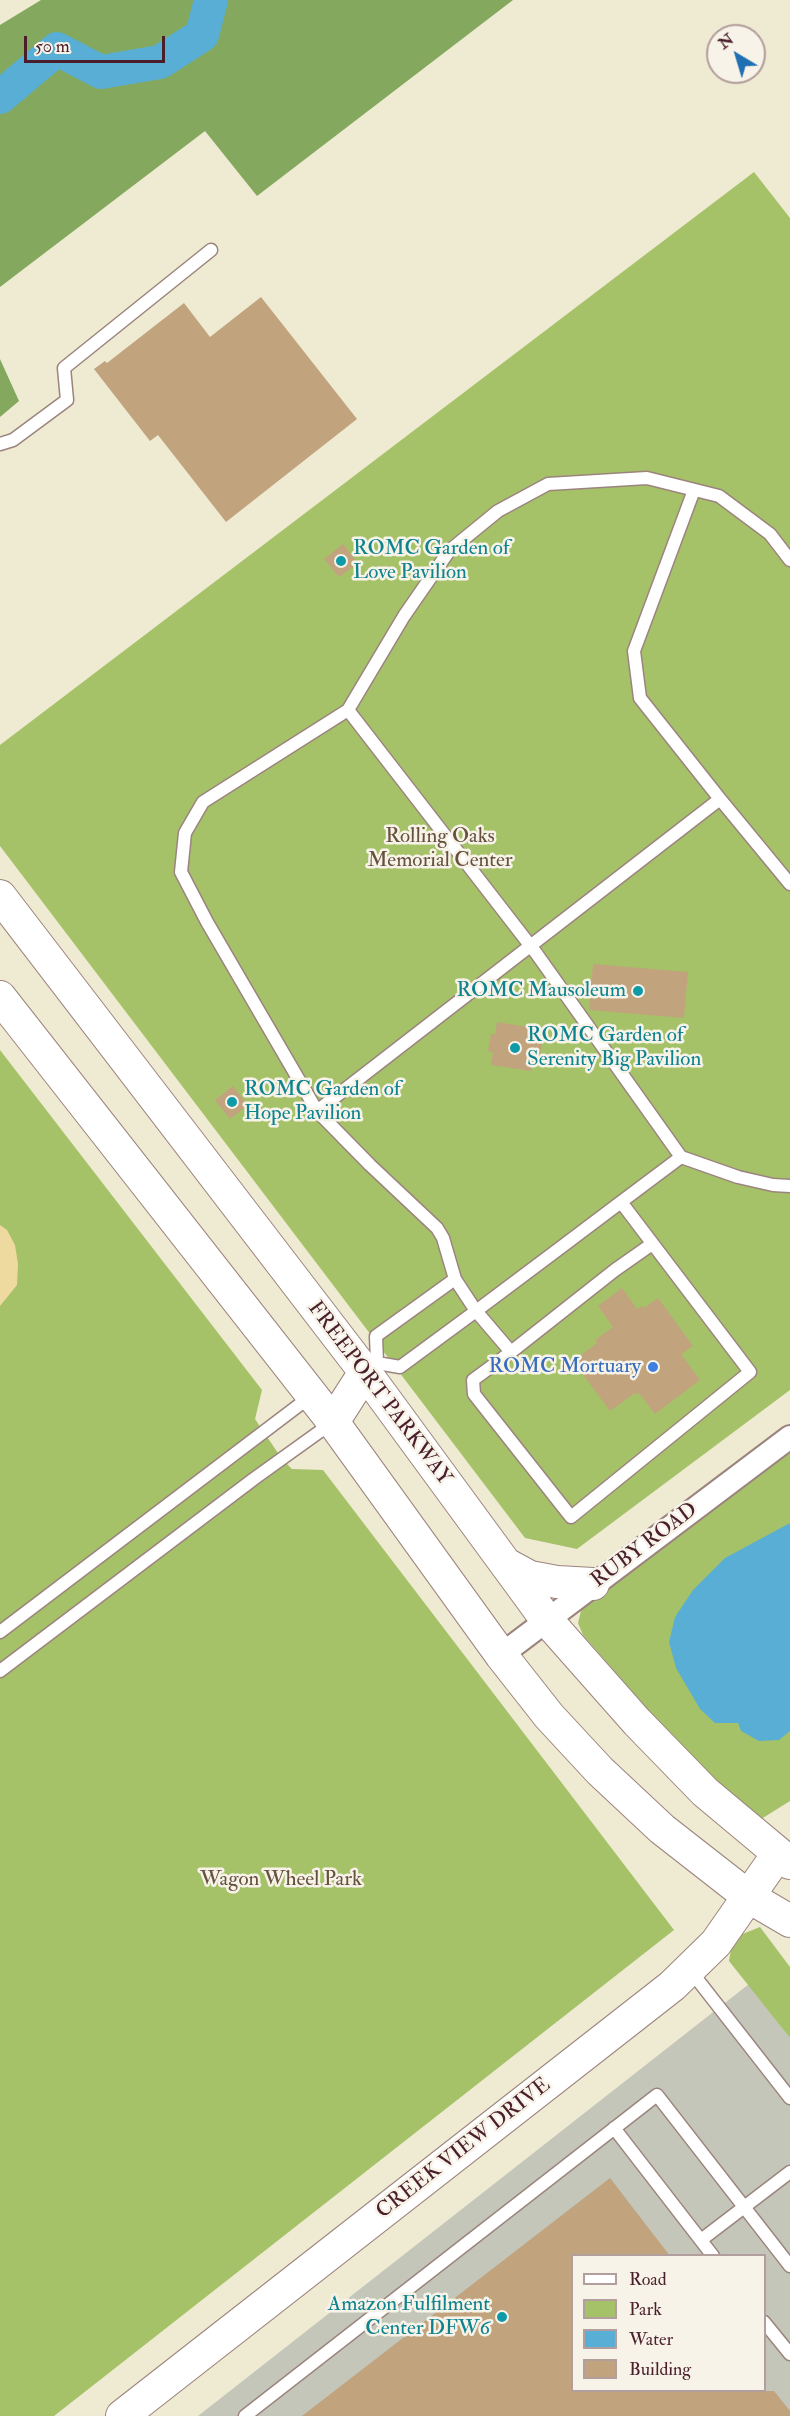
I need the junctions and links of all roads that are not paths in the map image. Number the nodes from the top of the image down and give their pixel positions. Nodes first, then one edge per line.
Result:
1 (211, 250) dead end
2 (0, 444) edge
3 (694, 489) junction
4 (790, 560) edge
5 (348, 710) junction
6 (720, 799) junction
7 (790, 884) edge
8 (0, 896) edge
9 (530, 945) junction
10 (0, 997) edge
11 (318, 1111) junction
12 (681, 1157) junction
13 (790, 1186) edge
14 (621, 1202) junction
15 (652, 1244) junction
16 (455, 1279) junction
17 (476, 1311) junction
18 (512, 1352) junction
19 (371, 1367) junction
20 (312, 1396) junction
21 (333, 1422) junction
22 (790, 1437) edge
23 (506, 1564) junction
24 (594, 1584) junction
25 (546, 1619) junction
26 (0, 1632) edge
27 (501, 1655) junction
28 (0, 1671) edge
29 (784, 1854) edge
30 (749, 1897) junction
31 (790, 1921) edge
32 (690, 1970) junction
33 (790, 2098) edge
34 (614, 2128) junction
35 (790, 2172) edge
36 (744, 2207) junction
37 (701, 2240) junction
38 (712, 2254) edge
39 (790, 2266) edge
40 (766, 2323) edge
41 (790, 2354) edge
42 (122, 2416) edge
43 (245, 2416) edge

1 - 2 lane
3 - 4 lane
3 - 5 lane
3 - 6 lane
5 - 9 lane
5 - 11 lane
6 - 7 lane
6 - 9 lane
8 - 19 main road, FREEPORT PARKWAY
9 - 11 lane
9 - 12 lane
10 - 20 main road
11 - 16 lane
12 - 13 lane
12 - 14 lane
14 - 15 lane
14 - 17 lane
15 - 18 lane
15 - 18 lane
16 - 17 lane
16 - 19 lane
17 - 18 lane
17 - 19 lane
19 - 20 main road
19 - 21 main road
19 - 23 main road, FREEPORT PARKWAY
20 - 21 main road
20 - 26 lane
21 - 27 main road
21 - 28 lane
22 - 24 street, RUBY ROAD
23 - 24 main road
23 - 25 main road, FREEPORT PARKWAY
24 - 25 street, RUBY ROAD
25 - 27 street, RUBY ROAD
25 - 29 main road, FREEPORT PARKWAY
27 - 30 main road
29 - 30 main road, CREEK VIEW DRIVE
30 - 31 main road
30 - 32 main road, CREEK VIEW DRIVE
32 - 33 lane
32 - 42 main road, CREEK VIEW DRIVE
34 - 36 lane
34 - 37 lane
34 - 43 lane
35 - 36 lane
36 - 37 lane
36 - 39 lane
37 - 38 lane
40 - 41 lane

